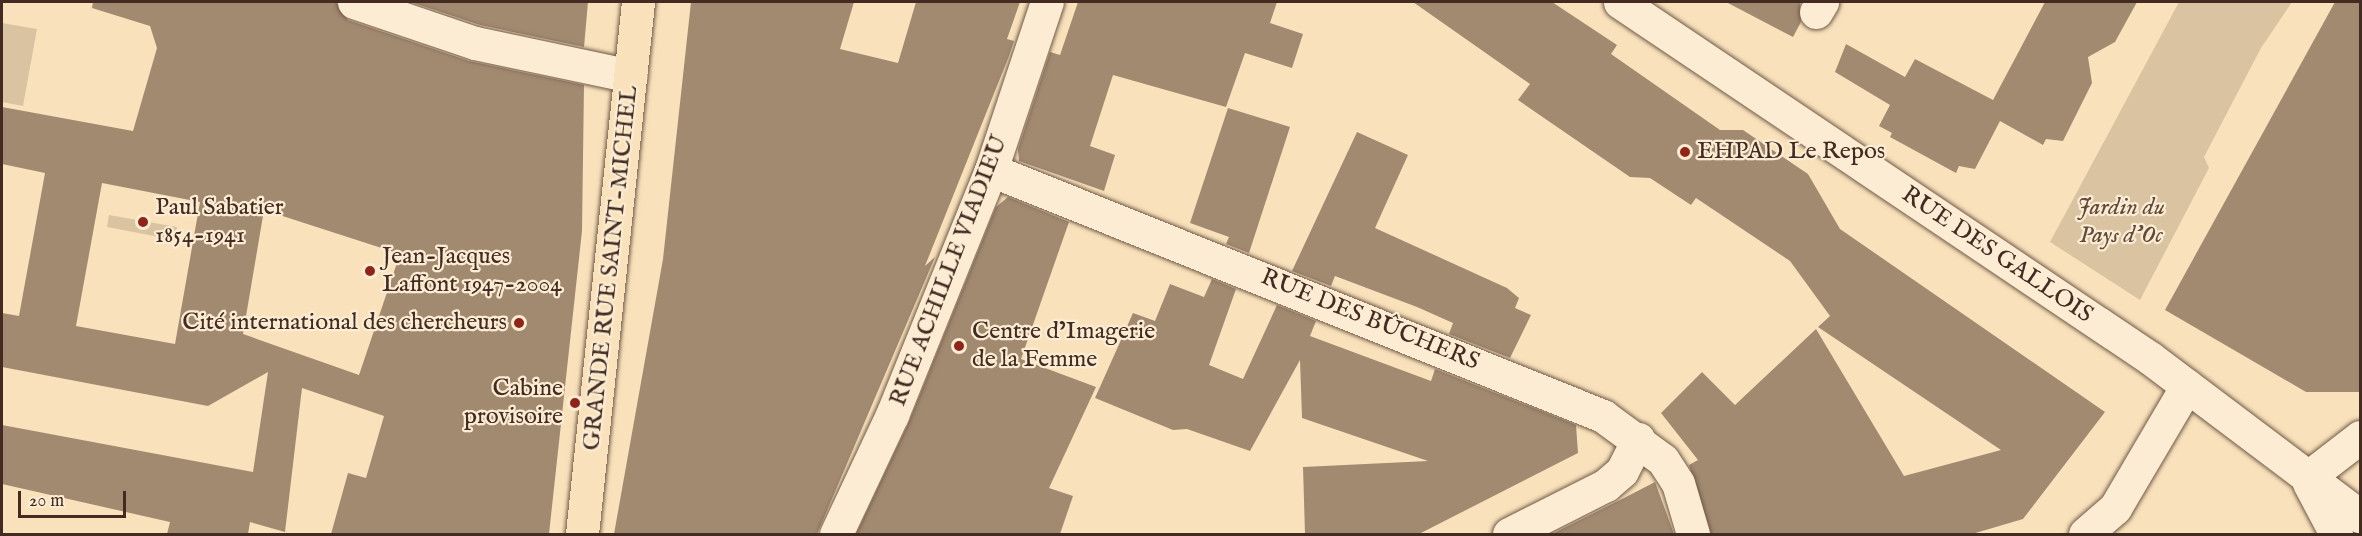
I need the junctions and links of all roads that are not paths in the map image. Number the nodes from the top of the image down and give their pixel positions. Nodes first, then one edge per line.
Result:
1 (354, 2) edge
2 (639, 2) edge
3 (1047, 2) edge
4 (1620, 2) edge
5 (631, 76) junction
6 (991, 170) junction
7 (2187, 386) junction
8 (2361, 437) edge
9 (1638, 439) junction
10 (2307, 478) junction
11 (2361, 516) edge
12 (582, 534) edge
13 (836, 534) edge
14 (1509, 534) edge
15 (1693, 534) edge
16 (2085, 534) edge
17 (2336, 534) edge

1 - 5 street
2 - 5 main road, GRANDE RUE SAINT-MICHEL
3 - 6 street, RUE ACHILLE VIADIEU
4 - 7 street, RUE DES GALLOIS
5 - 12 main road, GRANDE RUE SAINT-MICHEL
6 - 9 street, RUE DES BÛCHERS
6 - 13 street, RUE ACHILLE VIADIEU
7 - 10 street, RUE DES GALLOIS
7 - 16 street
8 - 10 street
9 - 14 street
9 - 15 street, RUE DES BÛCHERS
10 - 11 street, RUE DES GALLOIS
10 - 17 street, RUE DES GALLOIS

